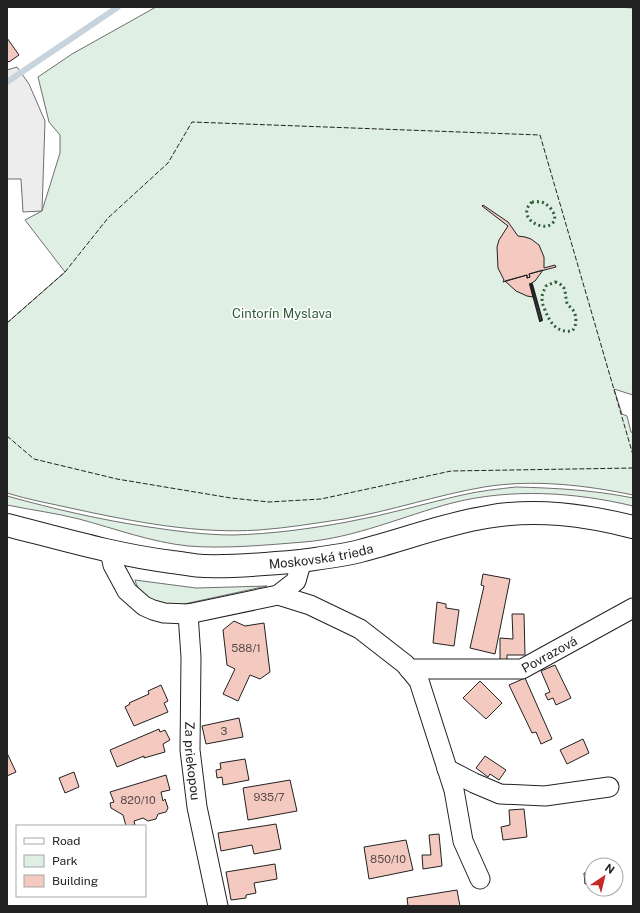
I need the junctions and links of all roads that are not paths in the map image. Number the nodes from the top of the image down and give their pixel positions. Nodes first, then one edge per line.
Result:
1 (7, 525) edge
2 (633, 527) edge
3 (110, 552) junction
4 (302, 560) junction
5 (278, 595) junction
6 (633, 608) edge
7 (188, 614) junction
8 (409, 669) junction
9 (448, 769) junction
10 (609, 787) dead end
11 (480, 879) dead end
12 (218, 906) edge

1 - 3 street, Moskovská trieda
2 - 4 street, Moskovská trieda
3 - 4 street, Moskovská trieda
3 - 7 street
4 - 5 street
5 - 7 street
5 - 8 street
6 - 8 street, Povrazová
7 - 12 street, Za priekopou
8 - 9 street
9 - 10 street
9 - 11 street

